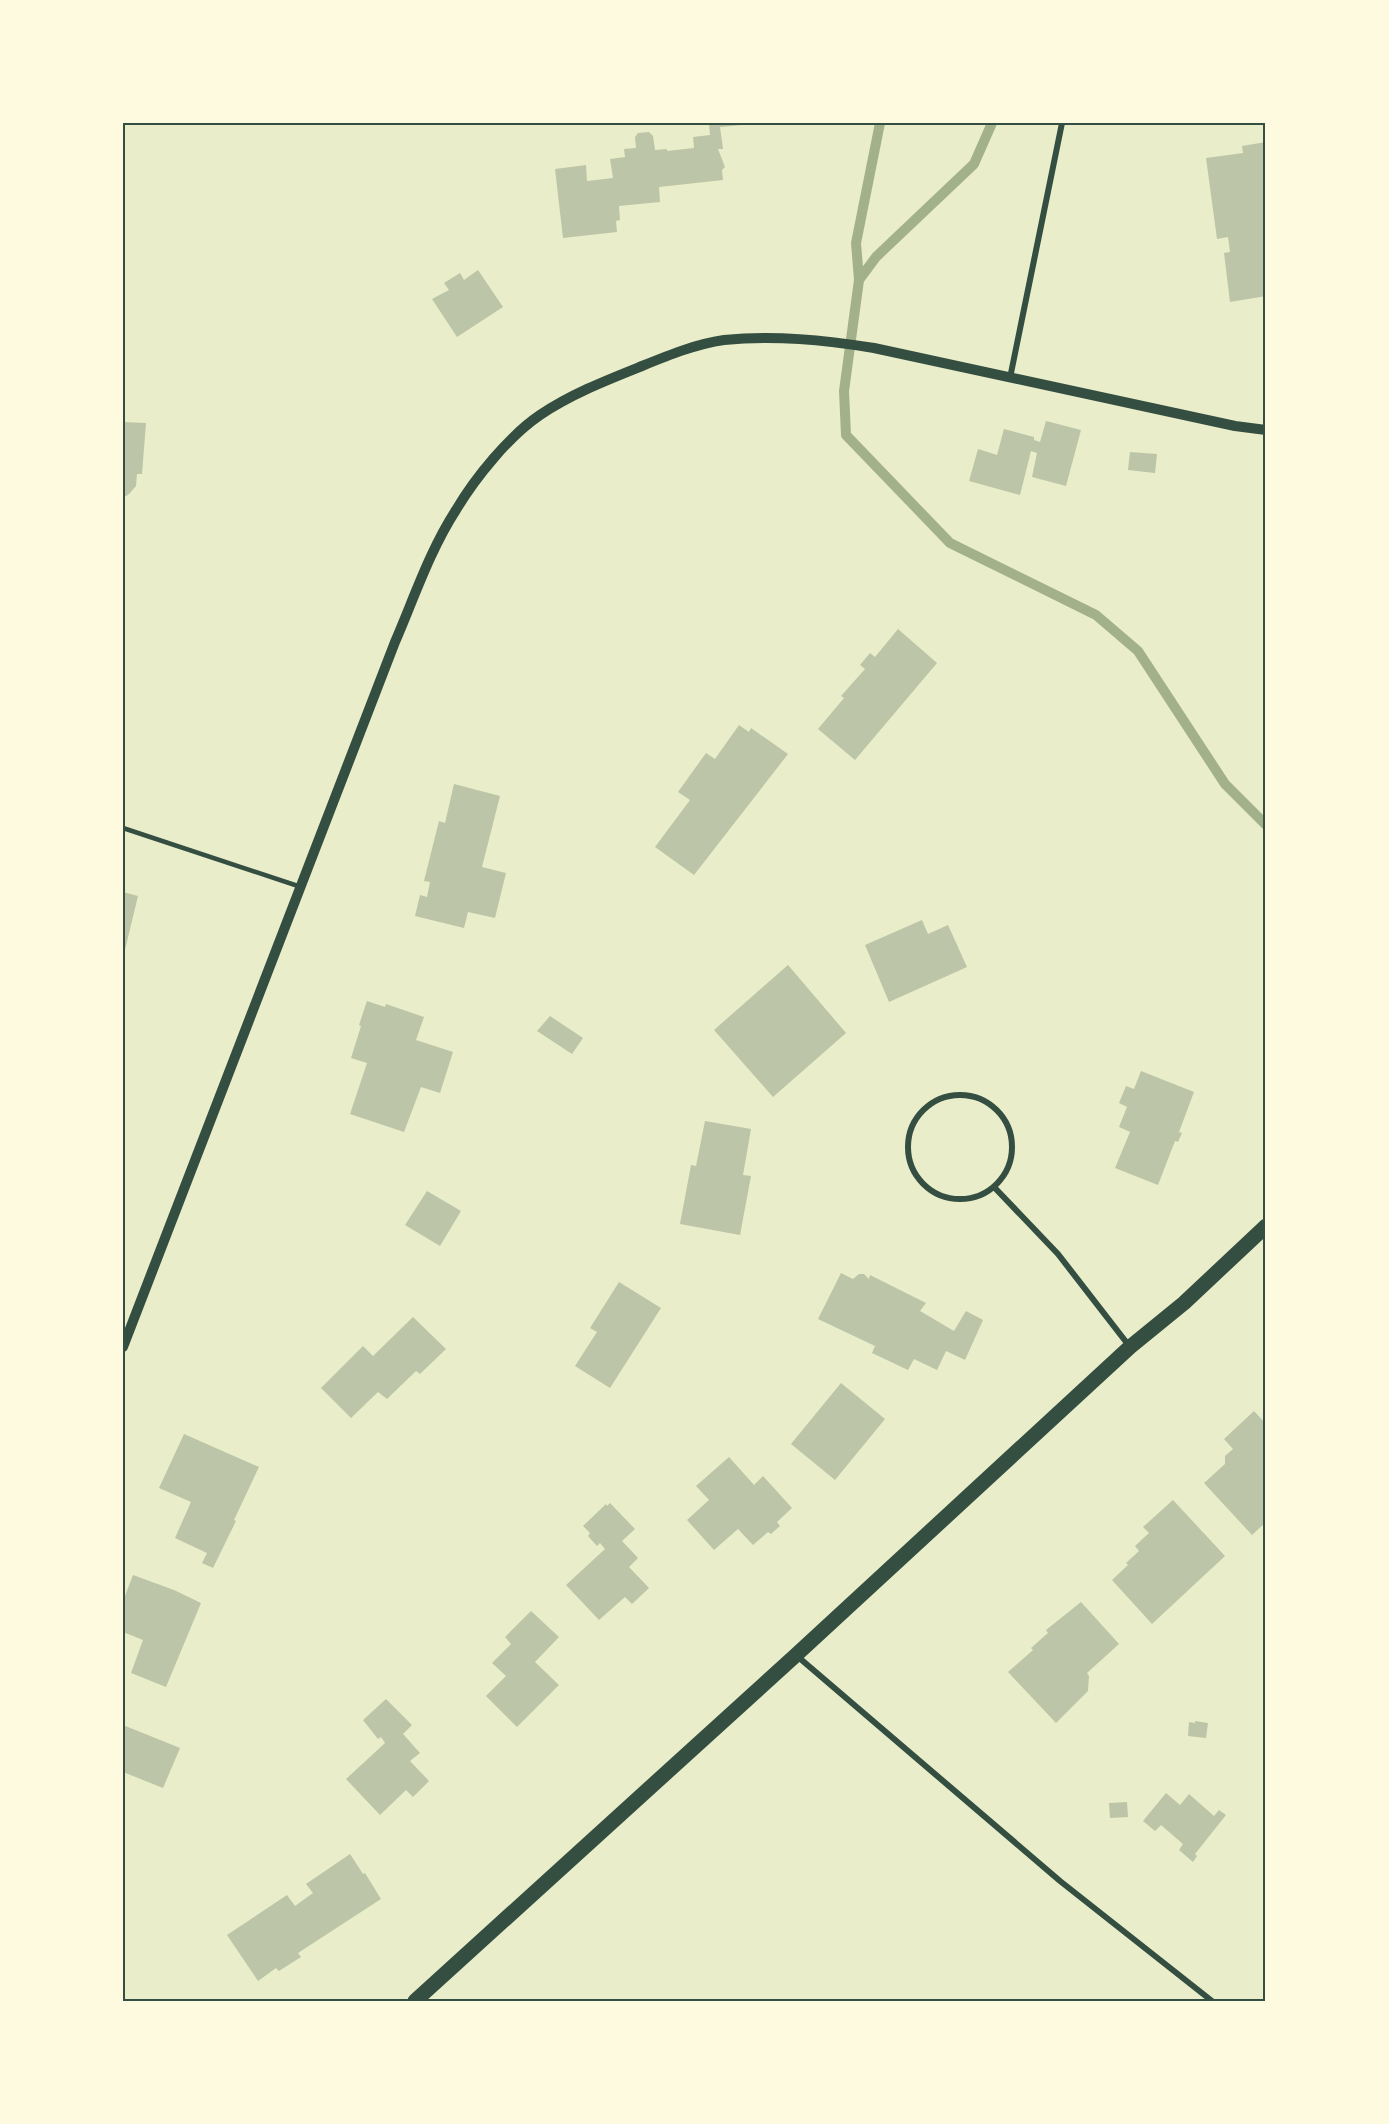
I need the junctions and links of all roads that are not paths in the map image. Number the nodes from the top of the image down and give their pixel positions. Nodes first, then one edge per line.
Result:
1 (1062, 123) edge
2 (1010, 378) junction
3 (1266, 430) edge
4 (123, 828) edge
5 (301, 887) junction
6 (994, 1186) junction
7 (1266, 1226) edge
8 (123, 1347) edge
9 (1130, 1347) junction
10 (796, 1655) junction
11 (415, 2001) edge
12 (1212, 2001) edge

1 - 2 street
2 - 3 street
2 - 5 street
4 - 5 lane
5 - 8 street
6 - 6 street
6 - 9 street
7 - 9 main road
9 - 10 main road
10 - 11 main road
10 - 12 street

